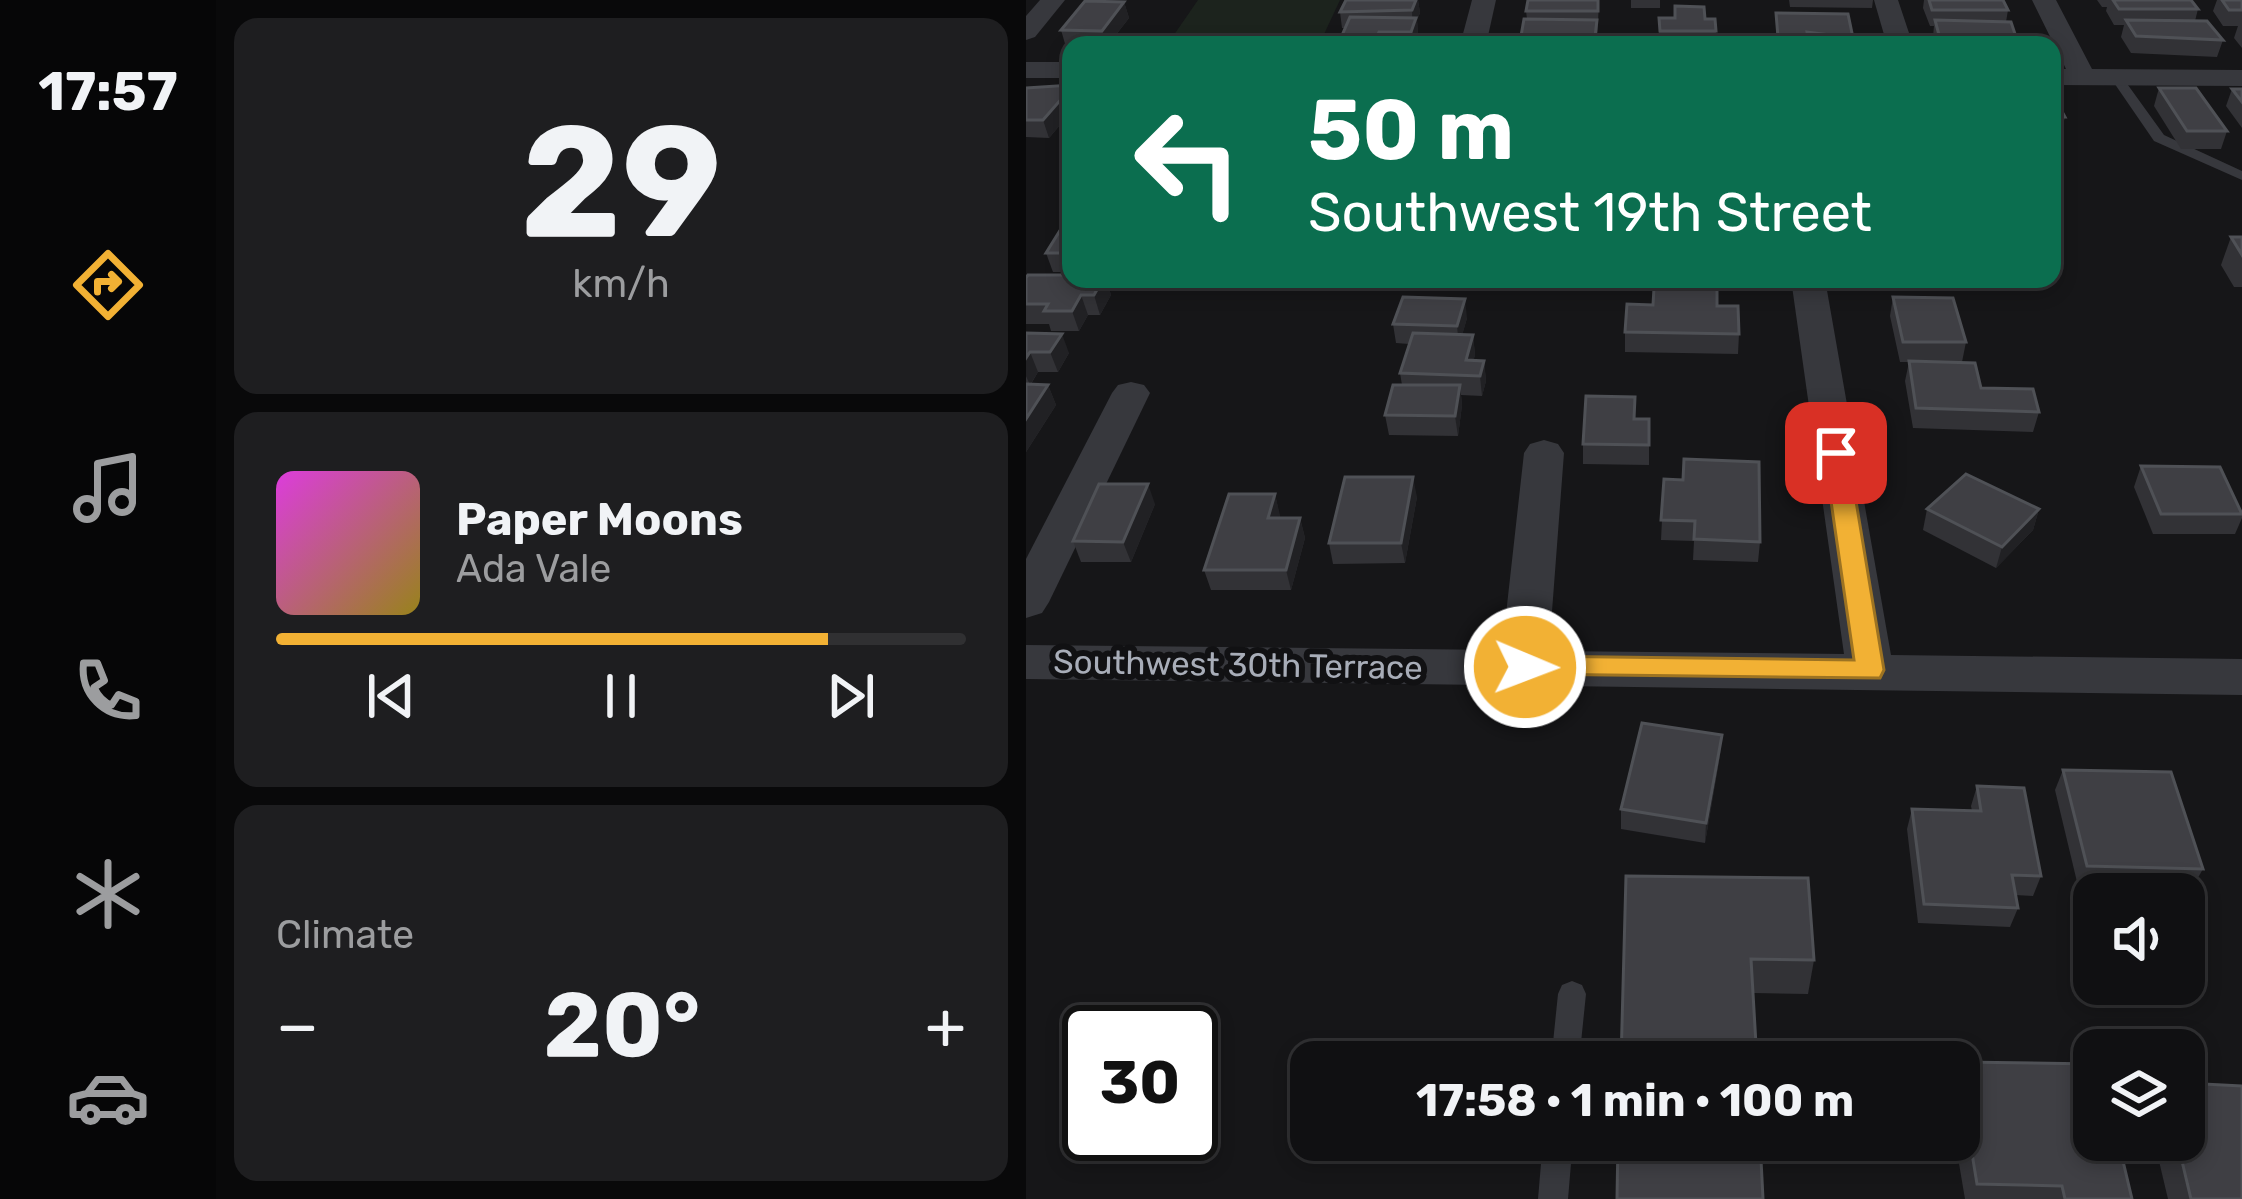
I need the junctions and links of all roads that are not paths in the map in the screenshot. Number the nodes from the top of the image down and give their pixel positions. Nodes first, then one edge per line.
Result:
1 (1053, 0) edge
2 (1484, 0) edge
3 (1886, 0) edge
4 (2044, 0) edge
5 (1026, 32) edge
6 (1475, 36) edge
7 (1897, 36) edge
8 (1026, 70) edge
9 (1062, 70) edge
10 (2061, 76) edge
11 (2084, 76) junction
12 (2116, 77) junction
13 (2242, 78) edge
14 (2242, 176) edge
15 (1809, 288) edge
16 (1131, 393) dead end
17 (1544, 453) dead end
18 (1026, 602) edge
19 (1026, 662) edge
20 (1525, 667) junction
21 (1870, 670) junction
22 (2242, 677) edge
23 (1572, 994) dead end
24 (1567, 1041) edge
25 (1556, 1161) edge
26 (1553, 1199) edge

1 - 5 street
2 - 6 street
3 - 7 street
4 - 11 street
8 - 9 street
10 - 11 street
11 - 12 street
12 - 13 street
12 - 14 lane
15 - 21 street
16 - 18 street
17 - 20 street
19 - 20 street, Southwest 30th Terrace
20 - 21 street, Southwest 30th Terrace
21 - 22 street, Southwest 30th Terrace
23 - 24 lane
25 - 26 lane

